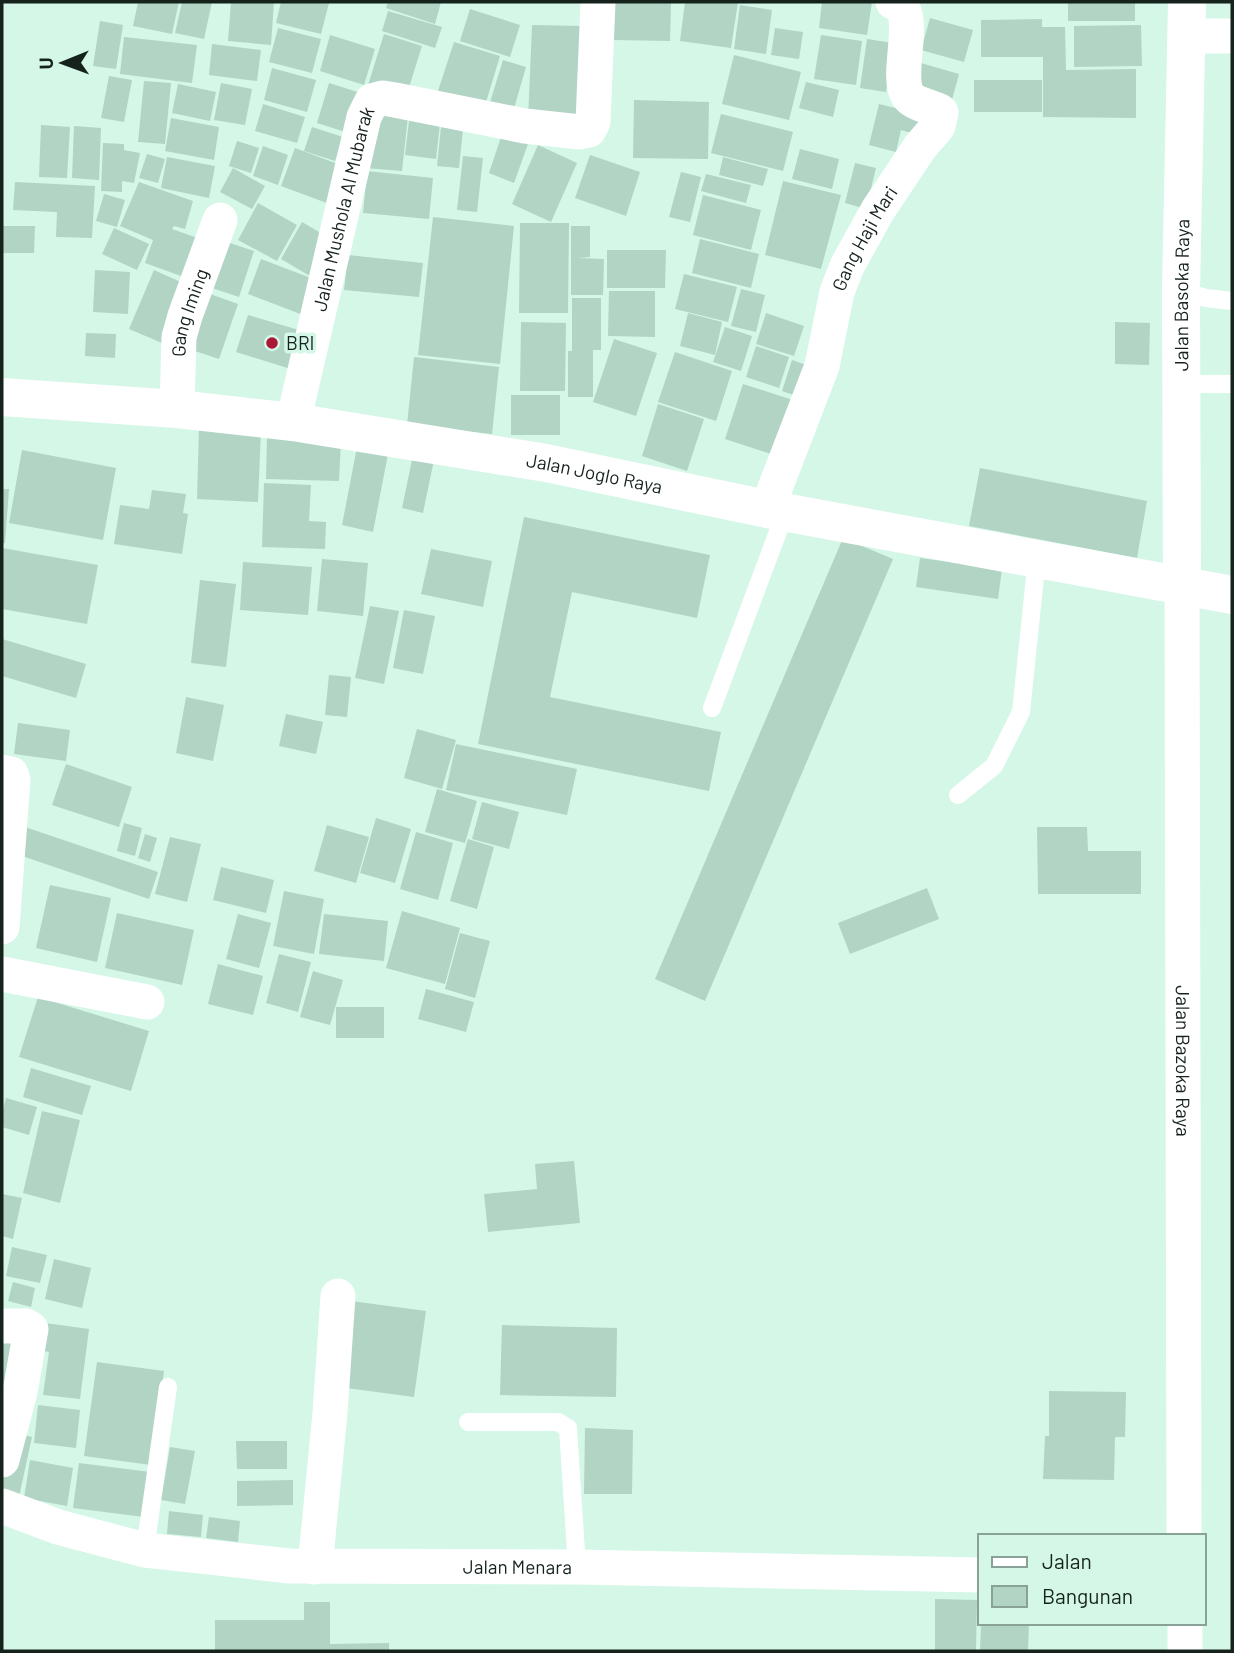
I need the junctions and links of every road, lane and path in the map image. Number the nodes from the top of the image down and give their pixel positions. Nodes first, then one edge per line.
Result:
1 (598, 2) edge
2 (893, 2) edge
3 (1187, 19) edge
4 (1232, 36) edge
5 (220, 220) dead end
6 (1181, 291) junction
7 (1232, 300) edge
8 (1182, 384) junction
9 (1232, 384) edge
10 (2, 397) edge
11 (177, 409) junction
12 (293, 422) junction
13 (776, 511) junction
14 (1037, 558) junction
15 (1204, 591) edge
16 (712, 708) dead end
17 (2, 772) edge
18 (958, 795) dead end
19 (2, 926) edge
20 (2, 974) edge
21 (146, 1002) dead end
22 (338, 1296) dead end
23 (2, 1326) edge
24 (168, 1387) dead end
25 (468, 1422) dead end
26 (2, 1460) edge
27 (2, 1506) edge
28 (1184, 1534) edge
29 (145, 1550) junction
30 (315, 1567) junction
31 (577, 1567) junction
32 (978, 1575) edge
33 (1185, 1625) edge
34 (1185, 1651) edge

1 - 12 street, Jalan Mushola Al Mubarak
2 - 13 street, Gang Haji Mari
3 - 4 street
3 - 6 main road, Jalan Basoka Raya
5 - 11 street, Gang Iming
6 - 7 lane
6 - 8 main road, Jalan Basoka Raya
8 - 9 lane
8 - 15 main road, Jalan Basoka Raya
10 - 11 main road, Jalan Joglo Raya
11 - 12 main road, Jalan Joglo Raya
12 - 13 main road, Jalan Joglo Raya
13 - 14 main road, Jalan Joglo Raya
13 - 16 lane
14 - 15 main road, Jalan Joglo Raya
14 - 18 lane
15 - 28 street, Jalan Bazoka Raya
17 - 19 street
20 - 21 street
22 - 30 street
23 - 26 street
24 - 29 lane
25 - 31 lane
27 - 29 street, Jalan Menara
29 - 30 street, Jalan Menara
30 - 31 street, Jalan Menara
31 - 32 street, Jalan Menara
33 - 34 street

